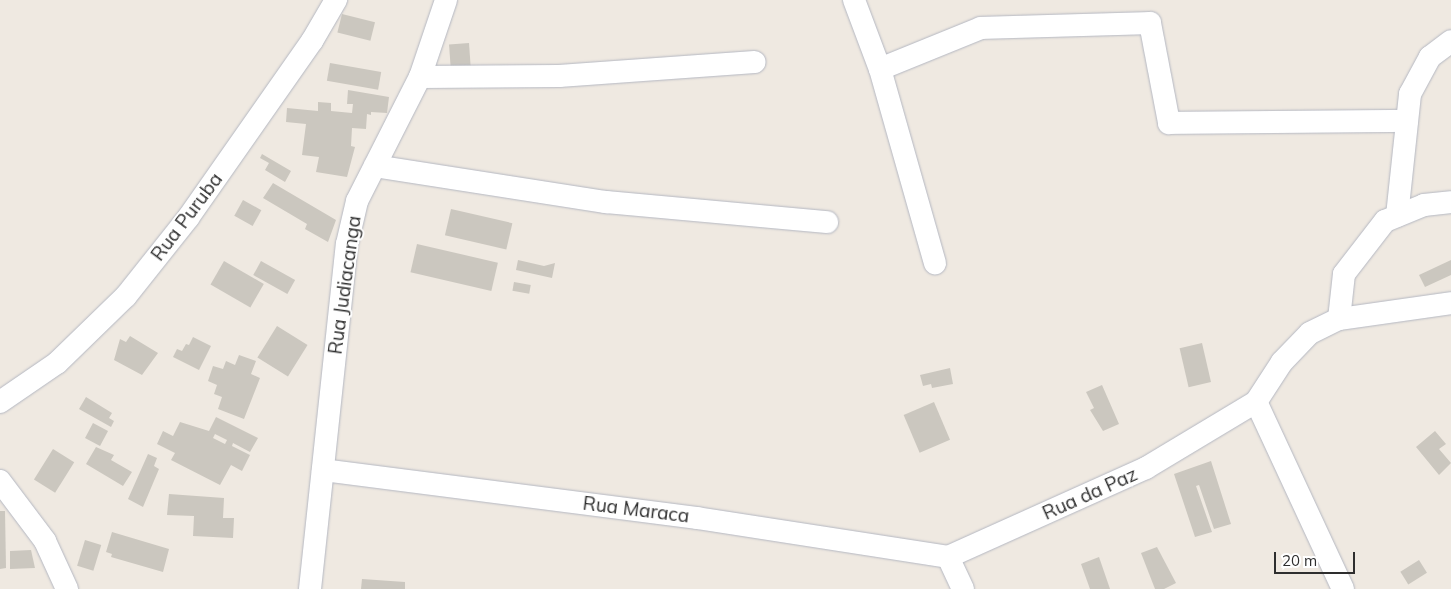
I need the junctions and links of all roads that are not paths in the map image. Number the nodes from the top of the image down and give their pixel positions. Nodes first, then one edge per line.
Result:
1 (336, 0) edge
2 (446, 0) edge
3 (854, 0) edge
4 (1451, 41) edge
5 (754, 62) dead end
6 (880, 69) junction
7 (420, 77) junction
8 (1407, 121) junction
9 (375, 166) junction
10 (1451, 202) edge
11 (1397, 216) junction
12 (827, 222) dead end
13 (935, 263) dead end
14 (1451, 303) edge
15 (1339, 319) junction
16 (0, 402) edge
17 (1256, 402) junction
18 (323, 470) junction
19 (0, 481) edge
20 (948, 557) junction
21 (67, 589) edge
22 (310, 589) edge
23 (963, 589) edge
24 (1343, 589) edge

1 - 16 street, Rua Puruba
2 - 7 street, Rua Judiacanga
3 - 6 street
4 - 8 street
5 - 7 street
6 - 8 street
6 - 13 street
7 - 9 street, Rua Judiacanga
8 - 11 street
9 - 12 street
9 - 18 street, Rua Judiacanga
10 - 11 street
11 - 15 street
14 - 15 street
15 - 17 street
17 - 20 street, Rua da Paz
17 - 24 street
18 - 20 street, Rua Maraca
18 - 22 street, Rua Judiacanga
19 - 21 street
20 - 23 street

